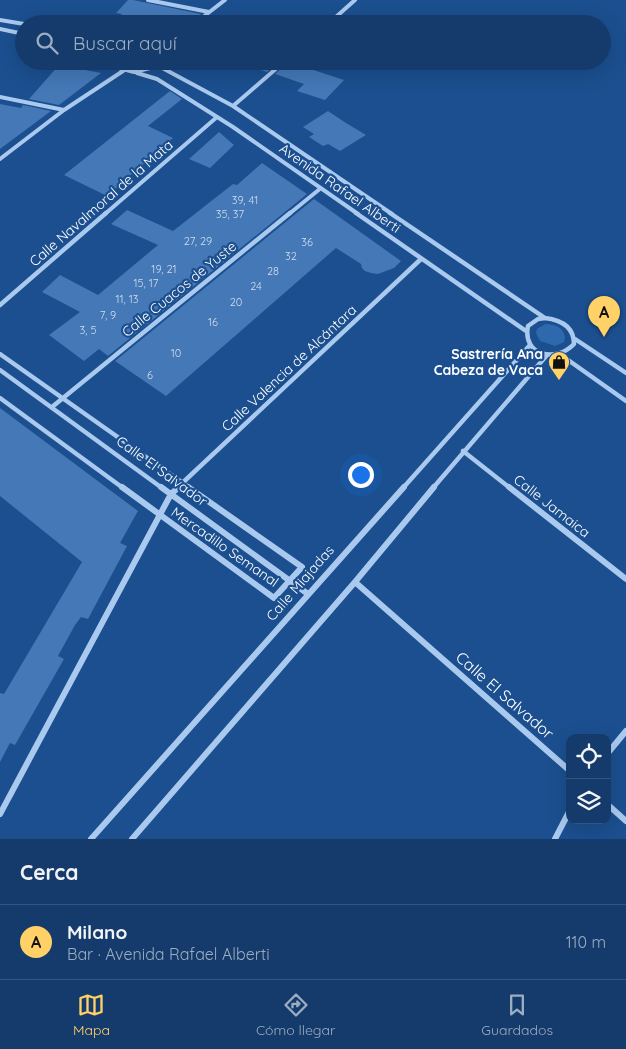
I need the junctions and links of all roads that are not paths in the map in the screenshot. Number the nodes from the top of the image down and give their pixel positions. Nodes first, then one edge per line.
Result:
1 (148, 0) edge
2 (225, 0) edge
3 (355, 0) edge
4 (209, 12) junction
5 (205, 15) edge
6 (338, 15) edge
7 (0, 20) edge
8 (15, 22) edge
9 (0, 30) edge
10 (15, 32) edge
11 (145, 70) edge
12 (168, 70) edge
13 (275, 70) edge
14 (123, 71) joint
15 (137, 73) junction
16 (0, 97) edge
17 (233, 106) junction
18 (64, 110) junction
19 (218, 117) junction
20 (0, 159) edge
21 (321, 188) junction
22 (421, 258) junction
23 (0, 305) edge
24 (545, 318) junction
25 (526, 331) junction
26 (575, 339) junction
27 (530, 345) junction
28 (0, 354) edge
29 (547, 355) junction
30 (561, 355) junction
31 (0, 370) edge
32 (626, 373) edge
33 (0, 398) edge
34 (626, 401) edge
35 (52, 407) junction
36 (463, 451) junction
37 (171, 494) junction
38 (626, 579) edge
39 (355, 582) junction
40 (308, 594) junction
41 (626, 731) edge
42 (611, 749) edge
43 (566, 767) edge
44 (611, 808) edge
45 (0, 814) edge
46 (566, 818) edge
47 (626, 821) edge
48 (90, 839) edge
49 (132, 839) edge
50 (555, 839) edge

1 - 4 street
2 - 4 street
3 - 6 street
4 - 5 street
7 - 8 street
9 - 10 street
11 - 15 street
12 - 17 street, Avenida Rafael Alberti
13 - 17 street
14 - 15 street, Avenida Rafael Alberti
14 - 18 street
15 - 19 street, Avenida Rafael Alberti
16 - 18 street
17 - 24 street, Avenida Rafael Alberti
18 - 20 street
19 - 21 street, Avenida Rafael Alberti
19 - 23 street, Calle Navalmoral de la Mata
21 - 22 street, Avenida Rafael Alberti
21 - 35 street, Calle Cuacos de Yuste
22 - 25 street, Avenida Rafael Alberti
22 - 37 street, Calle Valencia de Alcántara
24 - 25 street
24 - 26 street
25 - 27 street
26 - 30 street
26 - 32 street
27 - 29 street
27 - 40 street, Calle Miajadas
28 - 33 street, Mercadillo Semanal
29 - 30 street
29 - 36 street
30 - 34 street
31 - 35 street, Calle El Salvador
35 - 37 street, Calle El Salvador
36 - 38 street, Calle Jamaica
36 - 39 street
37 - 40 street, Calle El Salvador
37 - 45 street, Calle Valencia de Alcántara
39 - 43 street, Calle El Salvador
39 - 49 street
40 - 48 street, Calle Miajadas
41 - 42 street
44 - 47 street
46 - 50 street

